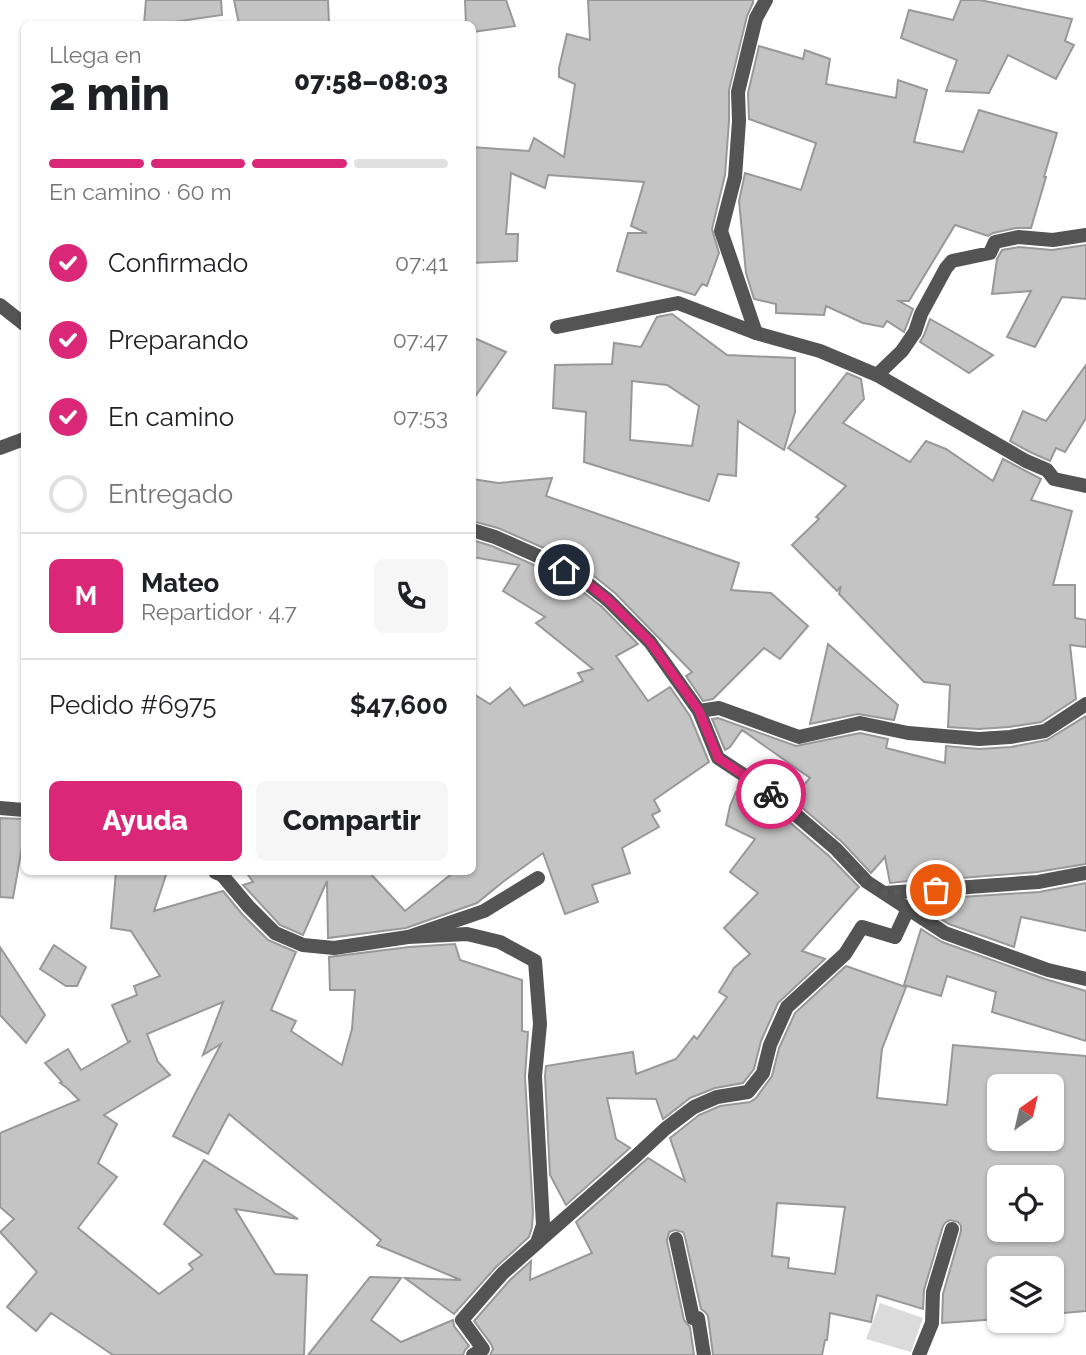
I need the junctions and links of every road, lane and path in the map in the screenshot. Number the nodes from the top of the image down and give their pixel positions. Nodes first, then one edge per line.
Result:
1 (766, 0) edge
2 (1086, 235) edge
3 (0, 305) edge
4 (21, 322) edge
5 (557, 327) dead end
6 (757, 333) junction
7 (877, 375) junction
8 (21, 440) edge
9 (0, 448) edge
10 (1086, 486) edge
11 (476, 531) edge
12 (1086, 705) edge
13 (699, 711) junction
14 (0, 808) edge
15 (21, 810) edge
16 (1086, 873) edge
17 (222, 875) edge
18 (538, 878) dead end
19 (885, 893) junction
20 (908, 909) junction
21 (408, 937) junction
22 (1086, 979) edge
23 (951, 1229) dead end
24 (676, 1239) dead end
25 (537, 1243) junction
26 (473, 1355) edge
27 (704, 1355) edge
28 (919, 1355) edge

1 - 6 street
2 - 7 street
3 - 4 street
5 - 6 street
6 - 7 street
7 - 10 street
8 - 9 street
11 - 13 street
12 - 13 street
13 - 19 street
14 - 15 street
16 - 19 street
17 - 21 street
18 - 21 street
19 - 20 street
20 - 22 street
20 - 25 street
21 - 25 street
23 - 28 street
24 - 27 street
25 - 26 street

